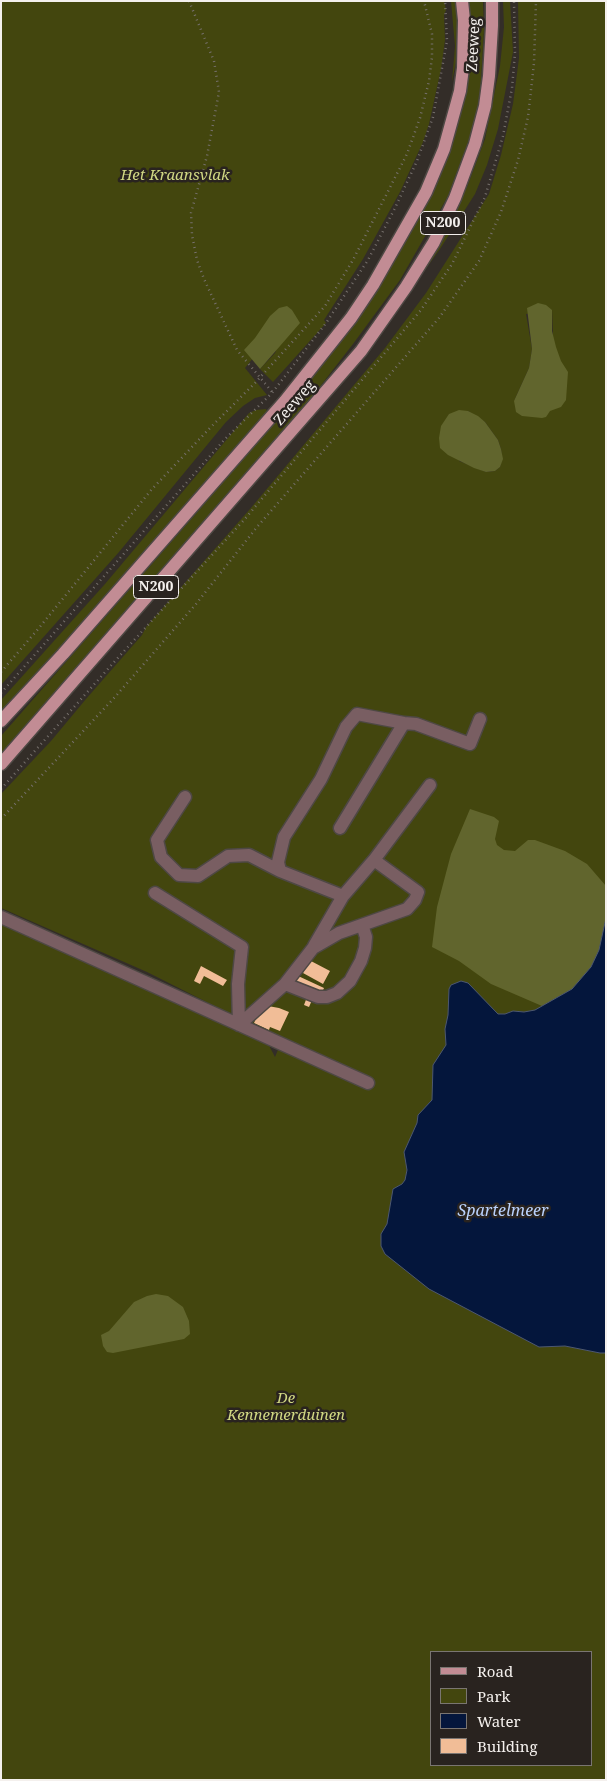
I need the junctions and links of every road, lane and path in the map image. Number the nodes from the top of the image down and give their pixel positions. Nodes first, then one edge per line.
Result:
1 (189, 1) edge
2 (424, 1) edge
3 (445, 1) edge
4 (462, 1) edge
5 (492, 1) edge
6 (536, 1) edge
7 (259, 379) junction
8 (272, 393) junction
9 (285, 401) junction
10 (1, 672) edge
11 (1, 693) edge
12 (480, 719) dead end
13 (1, 721) edge
14 (404, 723) junction
15 (1, 764) edge
16 (430, 785) dead end
17 (185, 798) dead end
18 (1, 819) edge
19 (340, 828) dead end
20 (374, 860) junction
21 (280, 872) junction
22 (155, 893) dead end
23 (343, 896) junction
24 (1, 918) edge
25 (362, 925) junction
26 (313, 948) junction
27 (285, 984) junction
28 (239, 1024) junction
29 (368, 1084) dead end

1 - 7 path
2 - 7 path
3 - 8 path
4 - 9 main road, Zeeweg / N200
5 - 15 main road, Zeeweg / N200
6 - 18 path
7 - 8 path
7 - 10 path
8 - 9 path
8 - 11 path
9 - 13 main road, Zeeweg / N200
12 - 14 lane
14 - 19 lane
14 - 21 lane
16 - 20 lane
17 - 21 lane
20 - 23 lane
20 - 25 lane
21 - 23 lane
22 - 28 lane
23 - 26 lane
24 - 28 lane
25 - 26 lane
25 - 27 lane
26 - 27 lane
27 - 28 lane
28 - 29 lane

